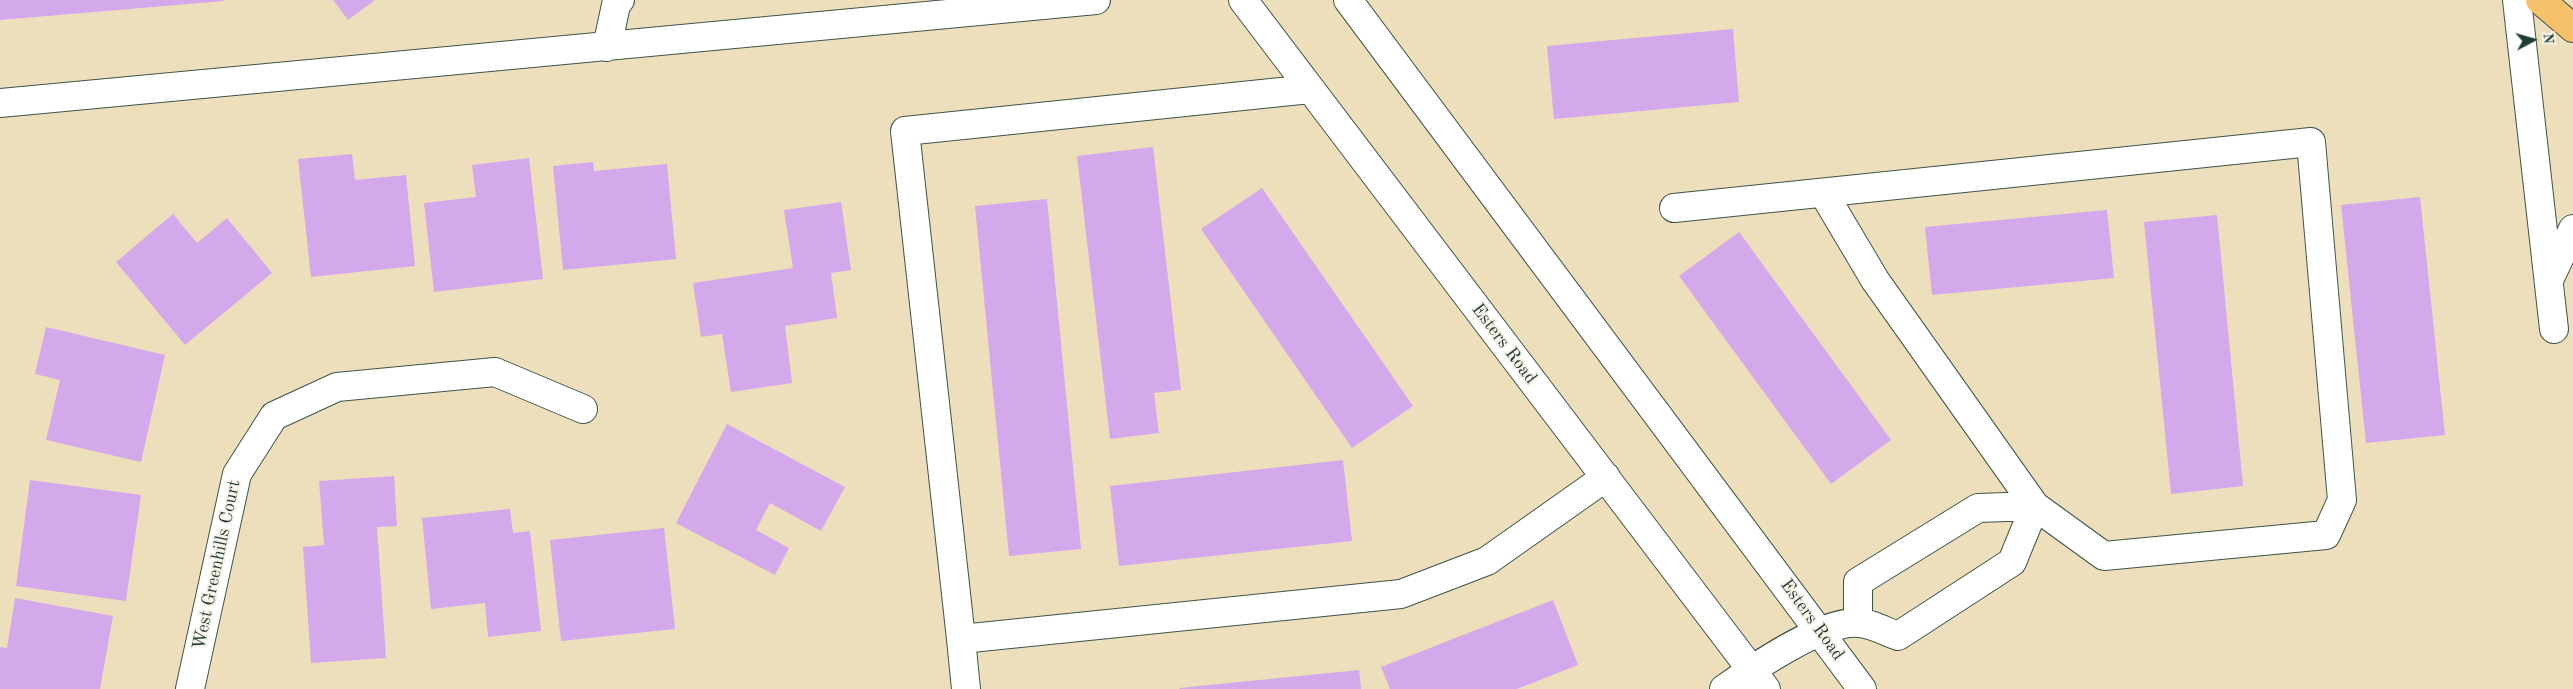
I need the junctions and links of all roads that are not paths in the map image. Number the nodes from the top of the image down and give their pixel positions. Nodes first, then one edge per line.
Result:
1 (1096, 0) edge
2 (1243, 0) edge
3 (1348, 0) edge
4 (2517, 0) edge
5 (2540, 0) edge
6 (615, 2) edge
7 (2573, 28) edge
8 (608, 47) junction
9 (1310, 89) junction
10 (0, 103) edge
11 (1824, 194) junction
12 (1674, 208) dead end
13 (2573, 229) edge
14 (2548, 281) junction
15 (2554, 329) dead end
16 (584, 410) dead end
17 (1606, 478) junction
18 (2035, 506) junction
19 (1858, 623) junction
20 (1821, 631) junction
21 (960, 638) junction
22 (1759, 679) edge
23 (190, 689) edge
24 (966, 689) edge
25 (1724, 689) edge
26 (1862, 689) edge

1 - 8 street
2 - 9 street, Esters Road
3 - 20 street, Esters Road
4 - 14 street
5 - 7 main road
6 - 8 street
8 - 10 street
9 - 17 street, Esters Road
9 - 21 street
11 - 12 street
11 - 18 street
11 - 18 street
13 - 14 street
14 - 15 street
16 - 23 street, West Greenhills Court
17 - 21 street
17 - 22 street, Esters Road
18 - 19 street
18 - 19 street
19 - 20 street
20 - 22 street
20 - 26 street, Esters Road
21 - 24 street
22 - 25 street

